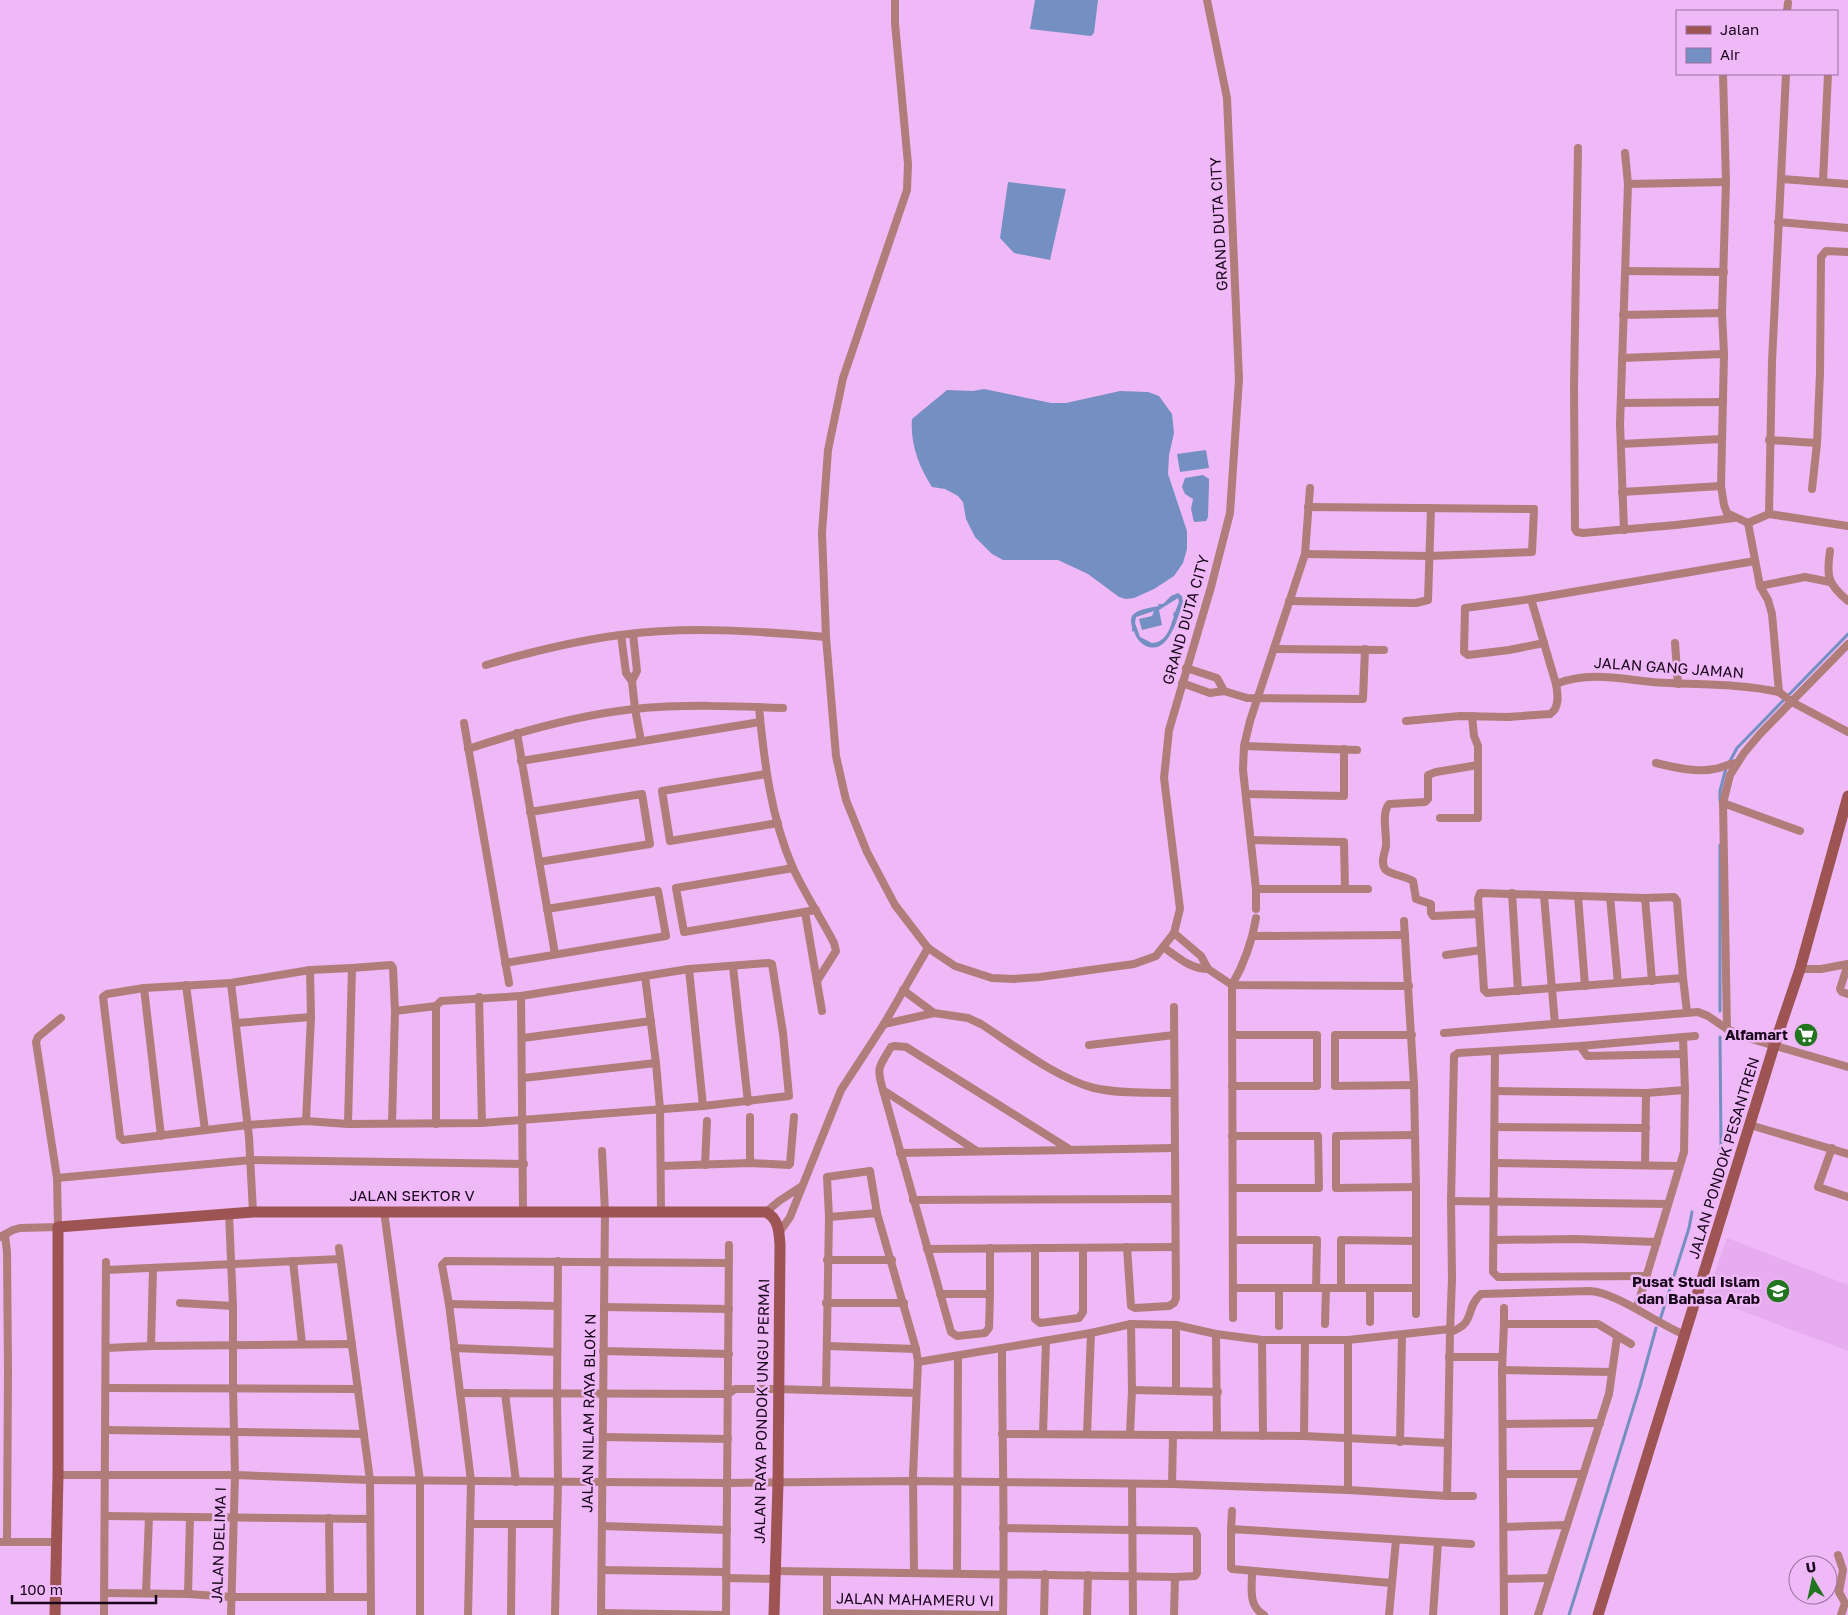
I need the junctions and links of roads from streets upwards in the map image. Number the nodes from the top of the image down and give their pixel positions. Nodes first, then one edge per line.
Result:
1 (895, 0) edge
2 (1207, 0) edge
3 (1724, 75) edge
4 (1786, 75) edge
5 (1828, 75) edge
6 (1578, 148) dead end
7 (1625, 153) dead end
8 (1782, 179) junction
9 (1823, 181) junction
10 (1726, 182) junction
11 (1628, 184) junction
12 (1848, 184) edge
13 (1778, 222) junction
14 (1848, 228) edge
15 (1848, 252) edge
16 (1626, 271) junction
17 (1724, 272) junction
18 (1722, 313) junction
19 (1623, 315) junction
20 (1724, 354) junction
21 (1622, 358) junction
22 (1723, 402) junction
23 (1622, 403) junction
24 (1722, 439) junction
25 (1770, 440) junction
26 (1817, 443) junction
27 (1621, 444) junction
28 (1721, 486) junction
29 (1310, 488) dead end
30 (1812, 489) dead end
31 (1622, 492) junction
32 (1308, 507) junction
33 (1431, 508) junction
34 (1769, 514) junction
35 (1735, 517) junction
36 (1748, 523) junction
37 (1848, 526) edge
38 (1624, 530) junction
39 (1830, 552) dead end
40 (1305, 554) junction
41 (1430, 556) junction
42 (1755, 561) junction
43 (1830, 582) junction
44 (1760, 586) junction
45 (1531, 599) junction
46 (1289, 601) junction
47 (1848, 601) edge
48 (632, 634) junction
49 (621, 635) junction
50 (826, 637) junction
51 (1544, 643) junction
52 (1675, 643) dead end
53 (1848, 644) edge
54 (1274, 649) junction
55 (1365, 649) junction
56 (1384, 650) dead end
57 (486, 665) dead end
58 (1186, 668) junction
59 (632, 681) junction
60 (1182, 683) junction
61 (1556, 684) junction
62 (1678, 684) junction
63 (1224, 691) junction
64 (1786, 697) junction
65 (1257, 698) junction
66 (759, 707) junction
67 (783, 708) dead end
68 (635, 709) junction
69 (1472, 716) junction
70 (1406, 721) dead end
71 (760, 722) junction
72 (464, 723) dead end
73 (1848, 732) edge
74 (517, 733) junction
75 (641, 741) junction
76 (1244, 746) junction
77 (468, 748) junction
78 (1344, 749) junction
79 (1358, 750) dead end
80 (522, 761) junction
81 (1656, 763) dead end
82 (1736, 763) junction
83 (1478, 765) junction
84 (766, 774) junction
85 (1246, 794) junction
86 (1848, 796) edge
87 (1723, 803) junction
88 (1846, 811) edge
89 (530, 812) junction
90 (1440, 818) dead end
91 (778, 823) junction
92 (1800, 831) dead end
93 (1251, 840) junction
94 (539, 862) junction
95 (793, 868) junction
96 (1256, 889) junction
97 (1345, 889) junction
98 (1368, 889) dead end
99 (1512, 893) junction
100 (1544, 896) junction
101 (1578, 896) junction
102 (1610, 897) junction
103 (1645, 898) junction
104 (1256, 909) dead end
105 (547, 910) junction
106 (816, 910) junction
107 (806, 912) junction
108 (1479, 914) junction
109 (1256, 918) dead end
110 (1404, 921) dead end
111 (1174, 933) junction
112 (1406, 935) junction
113 (1253, 936) junction
114 (1163, 947) junction
115 (928, 948) junction
116 (1481, 950) junction
117 (555, 954) junction
118 (1446, 955) dead end
119 (505, 962) junction
120 (1848, 964) edge
121 (732, 967) junction
122 (352, 968) junction
123 (690, 969) junction
124 (1208, 969) junction
125 (1800, 969) junction
126 (310, 970) junction
127 (645, 976) junction
128 (1683, 978) junction
129 (817, 981) junction
130 (1652, 981) junction
131 (509, 982) dead end
132 (231, 983) junction
133 (1618, 983) junction
134 (1232, 985) junction
135 (186, 986) junction
136 (1409, 986) junction
137 (1585, 986) junction
138 (144, 988) junction
139 (1552, 988) junction
140 (903, 990) junction
141 (1518, 990) junction
142 (1848, 994) edge
143 (521, 996) junction
144 (479, 998) junction
145 (436, 1006) junction
146 (1174, 1007) dead end
147 (822, 1010) dead end
148 (394, 1011) junction
149 (1687, 1012) junction
150 (934, 1013) junction
151 (311, 1017) junction
152 (61, 1018) dead end
153 (651, 1021) junction
154 (236, 1023) junction
155 (884, 1024) junction
156 (1555, 1024) junction
157 (1727, 1029) junction
158 (1444, 1033) dead end
159 (1174, 1035) junction
160 (1232, 1035) junction
161 (1412, 1035) junction
162 (1695, 1036) dead end
163 (1683, 1037) junction
164 (522, 1038) junction
165 (1089, 1045) dead end
166 (1580, 1046) junction
167 (1774, 1046) junction
168 (1495, 1052) junction
169 (1683, 1054) junction
170 (656, 1063) junction
171 (1848, 1067) edge
172 (522, 1078) junction
173 (1414, 1085) junction
174 (1232, 1086) junction
175 (883, 1090) junction
176 (1685, 1090) junction
177 (1495, 1091) junction
178 (1174, 1093) junction
179 (1646, 1093) junction
180 (748, 1102) junction
181 (704, 1106) junction
182 (660, 1109) junction
183 (750, 1116) dead end
184 (794, 1117) dead end
185 (306, 1121) junction
186 (707, 1121) dead end
187 (392, 1123) junction
188 (482, 1123) junction
189 (348, 1124) junction
190 (436, 1124) junction
191 (1750, 1125) junction
192 (248, 1126) junction
193 (523, 1127) junction
194 (1495, 1127) junction
195 (1646, 1128) junction
196 (205, 1130) junction
197 (161, 1136) junction
198 (1232, 1136) junction
199 (1415, 1136) junction
200 (1174, 1148) junction
201 (1832, 1148) junction
202 (1069, 1149) junction
203 (602, 1151) dead end
204 (977, 1151) junction
205 (900, 1153) junction
206 (1848, 1154) edge
207 (251, 1160) junction
208 (750, 1163) junction
209 (1495, 1163) junction
210 (524, 1164) junction
211 (705, 1164) junction
212 (1645, 1165) junction
213 (661, 1166) junction
214 (1680, 1166) junction
215 (57, 1178) junction
216 (802, 1186) junction
217 (1416, 1187) junction
218 (1233, 1188) junction
219 (1848, 1197) edge
220 (1174, 1199) junction
221 (913, 1200) junction
222 (1451, 1201) junction
223 (1494, 1203) junction
224 (1668, 1204) junction
225 (524, 1211) junction
226 (253, 1212) junction
227 (384, 1212) junction
228 (605, 1212) junction
229 (661, 1212) junction
230 (766, 1212) junction
231 (229, 1213) junction
232 (877, 1213) junction
233 (829, 1217) junction
234 (58, 1227) junction
235 (779, 1233) junction
236 (3, 1236) edge
237 (1233, 1240) junction
238 (1494, 1240) junction
239 (1416, 1241) junction
240 (1657, 1242) junction
241 (729, 1245) dead end
242 (1127, 1247) junction
243 (1175, 1247) junction
244 (339, 1248) dead end
245 (990, 1248) junction
246 (1035, 1248) junction
247 (1083, 1248) junction
248 (927, 1249) junction
249 (340, 1259) junction
250 (827, 1260) junction
251 (892, 1260) junction
252 (293, 1261) junction
253 (558, 1261) junction
254 (106, 1262) dead end
255 (604, 1262) junction
256 (730, 1263) junction
257 (230, 1264) junction
258 (153, 1268) junction
259 (106, 1270) junction
260 (1647, 1276) junction
261 (3, 1284) edge
262 (1233, 1288) junction
263 (1279, 1288) junction
264 (1316, 1288) junction
265 (1326, 1288) junction
266 (1340, 1288) junction
267 (1370, 1288) junction
268 (1416, 1288) junction
269 (940, 1294) junction
270 (990, 1294) junction
271 (180, 1303) dead end
272 (826, 1303) junction
273 (904, 1303) junction
274 (449, 1304) junction
275 (1638, 1304) dead end
276 (233, 1306) junction
277 (557, 1306) junction
278 (604, 1307) junction
279 (1504, 1308) dead end
280 (729, 1309) junction
281 (1416, 1314) dead end
282 (1233, 1318) dead end
283 (1370, 1322) dead end
284 (1131, 1324) junction
285 (1325, 1324) dead end
286 (1504, 1324) junction
287 (4, 1325) edge
288 (1176, 1325) junction
289 (1279, 1326) dead end
290 (1450, 1330) junction
291 (1091, 1333) junction
292 (1216, 1334) junction
293 (1402, 1335) junction
294 (1685, 1335) junction
295 (1617, 1337) junction
296 (1262, 1340) junction
297 (1304, 1340) junction
298 (1348, 1340) junction
299 (1046, 1341) junction
300 (302, 1344) junction
301 (352, 1344) junction
302 (1631, 1344) dead end
303 (151, 1346) junction
304 (827, 1346) junction
305 (233, 1347) junction
306 (106, 1348) junction
307 (454, 1348) junction
308 (916, 1348) junction
309 (1002, 1348) junction
310 (603, 1351) junction
311 (557, 1352) junction
312 (728, 1354) junction
313 (958, 1356) junction
314 (1449, 1357) junction
315 (1502, 1357) junction
316 (918, 1362) junction
317 (4, 1370) edge
318 (1502, 1370) junction
319 (1612, 1372) junction
320 (106, 1388) junction
321 (232, 1389) junction
322 (358, 1389) junction
323 (778, 1389) junction
324 (826, 1390) junction
325 (1132, 1390) junction
326 (1176, 1391) junction
327 (1218, 1392) junction
328 (460, 1393) junction
329 (505, 1393) junction
330 (916, 1393) junction
331 (556, 1394) junction
332 (603, 1394) junction
333 (728, 1394) junction
334 (4, 1409) edge
335 (1600, 1423) junction
336 (1503, 1424) junction
337 (106, 1430) junction
338 (234, 1431) junction
339 (364, 1434) junction
340 (1002, 1434) junction
341 (1043, 1434) junction
342 (1087, 1434) junction
343 (1130, 1434) junction
344 (1217, 1435) junction
345 (1173, 1436) junction
346 (1263, 1436) junction
347 (1304, 1436) junction
348 (603, 1437) junction
349 (728, 1439) junction
350 (1347, 1439) junction
351 (1400, 1442) junction
352 (1448, 1443) junction
353 (3, 1457) edge
354 (1503, 1474) junction
355 (1583, 1474) junction
356 (58, 1475) junction
357 (235, 1475) junction
358 (105, 1476) junction
359 (370, 1480) junction
360 (420, 1481) junction
361 (471, 1481) junction
362 (913, 1481) junction
363 (516, 1482) junction
364 (558, 1482) junction
365 (602, 1482) junction
366 (957, 1482) junction
367 (1004, 1482) junction
368 (727, 1483) junction
369 (778, 1483) junction
370 (1132, 1484) junction
371 (1172, 1484) junction
372 (1348, 1490) junction
373 (1447, 1496) junction
374 (1473, 1496) dead end
375 (3, 1497) edge
376 (1232, 1511) dead end
377 (105, 1516) junction
378 (149, 1517) junction
379 (190, 1517) junction
380 (329, 1518) junction
381 (233, 1519) junction
382 (370, 1519) junction
383 (470, 1524) junction
384 (556, 1524) junction
385 (512, 1525) junction
386 (602, 1526) junction
387 (1567, 1526) junction
388 (1504, 1527) junction
389 (1004, 1528) junction
390 (1231, 1529) junction
391 (727, 1530) junction
392 (1132, 1530) junction
393 (1396, 1540) junction
394 (3, 1542) edge
395 (57, 1542) junction
396 (1438, 1543) junction
397 (1471, 1544) dead end
398 (1838, 1555) dead end
399 (602, 1570) junction
400 (827, 1572) junction
401 (1252, 1572) junction
402 (914, 1573) junction
403 (957, 1573) junction
404 (1004, 1574) junction
405 (1045, 1574) junction
406 (1088, 1574) junction
407 (726, 1575) junction
408 (775, 1575) junction
409 (1133, 1575) junction
410 (1175, 1577) junction
411 (1550, 1578) junction
412 (1504, 1579) junction
413 (1391, 1582) junction
414 (104, 1593) junction
415 (146, 1593) junction
416 (188, 1594) junction
417 (232, 1596) junction
418 (330, 1596) junction
419 (370, 1597) junction
420 (601, 1614) edge
421 (827, 1614) edge
422 (55, 1615) edge
423 (104, 1615) edge
424 (231, 1615) edge
425 (371, 1615) edge
426 (420, 1615) edge
427 (468, 1615) edge
428 (512, 1615) edge
429 (555, 1615) edge
430 (726, 1615) edge
431 (774, 1615) edge
432 (1003, 1615) edge
433 (1044, 1615) edge
434 (1087, 1615) edge
435 (1133, 1615) edge
436 (1174, 1615) edge
437 (1264, 1615) edge
438 (1389, 1615) edge
439 (1433, 1615) edge
440 (1504, 1615) edge
441 (1538, 1615) edge
442 (1598, 1615) edge
443 (1841, 1615) edge

1 - 50 street, GRAND DUTA CITY
2 - 58 street, GRAND DUTA CITY
3 - 10 street
4 - 8 street
5 - 9 street
6 - 38 street
7 - 11 street
8 - 9 street
8 - 13 street
9 - 12 street
10 - 11 street
10 - 17 street
11 - 16 street
13 - 14 street
13 - 25 street
15 - 26 street
16 - 17 street
16 - 19 street
17 - 18 street
18 - 19 street
18 - 20 street
19 - 21 street
20 - 21 street
20 - 22 street
21 - 23 street
22 - 23 street
22 - 24 street
23 - 27 street
24 - 27 street
24 - 28 street
25 - 26 street
25 - 34 street
26 - 30 street
27 - 31 street
28 - 31 street
28 - 35 street
29 - 32 street
31 - 38 street
32 - 33 street
32 - 40 street
33 - 41 street
33 - 41 street
34 - 36 street
34 - 37 street
35 - 36 street
35 - 38 street
36 - 42 street
39 - 43 street
40 - 41 street
40 - 46 street
41 - 46 street
42 - 44 street
42 - 45 street
43 - 44 street
43 - 47 street
44 - 64 street
45 - 51 street
45 - 51 street
46 - 54 street
48 - 49 street
48 - 50 street
48 - 59 street
49 - 57 street
49 - 59 street
50 - 115 street, GRAND DUTA CITY
51 - 61 street
52 - 62 street
53 - 64 street
54 - 55 street
54 - 65 street
55 - 56 street
55 - 65 street
58 - 60 street, GRAND DUTA CITY
58 - 63 street
59 - 68 street
60 - 63 street
60 - 111 street, GRAND DUTA CITY
61 - 62 street, JALAN GANG JAMAN
61 - 69 street
62 - 64 street, JALAN GANG JAMAN
63 - 65 street
64 - 73 street, JALAN GANG JAMAN
64 - 82 street
65 - 76 street
66 - 67 street
66 - 68 street
66 - 71 street
68 - 74 street
68 - 75 street
69 - 70 street
69 - 83 street
71 - 75 street
71 - 84 street
72 - 77 street
74 - 77 street
74 - 80 street
75 - 80 street
76 - 78 street
76 - 85 street
77 - 119 street
78 - 79 street
78 - 85 street
80 - 89 street
81 - 82 street
82 - 87 street
83 - 90 street
83 - 108 street
84 - 91 street
84 - 91 street
85 - 93 street
86 - 88 street, JALAN PONDOK PESANTREN
87 - 92 street
87 - 157 street
88 - 125 street, JALAN PONDOK PESANTREN
89 - 94 street
89 - 94 street
91 - 95 street
93 - 96 street
93 - 97 street
94 - 105 street
95 - 106 street
95 - 107 street
96 - 97 street
96 - 104 street
97 - 98 street
99 - 100 street
99 - 108 street
99 - 141 street
100 - 101 street
100 - 139 street
101 - 102 street
101 - 137 street
102 - 103 street
102 - 133 street
103 - 128 street
103 - 130 street
105 - 117 street
105 - 117 street
106 - 107 street
106 - 129 street
107 - 129 street
108 - 116 street
109 - 113 street
110 - 112 street
111 - 114 street, GRAND DUTA CITY
111 - 124 street
112 - 113 street
112 - 136 street
113 - 134 street
114 - 115 street, GRAND DUTA CITY
114 - 124 street
115 - 140 street
116 - 118 street
116 - 141 street
117 - 119 street
119 - 131 street
120 - 125 street
120 - 142 street
121 - 123 street
121 - 180 street
121 - 180 street
122 - 126 street
122 - 148 street
122 - 189 street
123 - 127 street
123 - 181 street
124 - 134 street
125 - 167 street, JALAN PONDOK PESANTREN
126 - 132 street
126 - 151 street
127 - 143 street
127 - 153 street
128 - 130 street
128 - 149 street
129 - 147 street
130 - 133 street
132 - 135 street
132 - 154 street
133 - 137 street
134 - 136 street
134 - 160 street
135 - 138 street
135 - 196 street
136 - 161 street
137 - 139 street
138 - 197 street
138 - 197 street
139 - 141 street
139 - 156 street
140 - 150 street
140 - 155 street
143 - 144 street
143 - 164 street
144 - 145 street
144 - 188 street
145 - 148 street
145 - 190 street
146 - 159 street
148 - 187 street
149 - 156 street
149 - 157 street
150 - 155 street
150 - 178 street
151 - 154 street
151 - 185 street
152 - 215 street
153 - 164 street
153 - 170 street
154 - 192 street
155 - 216 street
156 - 158 street
157 - 167 street
159 - 165 street
159 - 178 street
160 - 174 street
160 - 174 street
161 - 173 street
161 - 173 street
162 - 163 street
163 - 166 street
163 - 169 street
164 - 172 street
166 - 168 street
166 - 169 street
167 - 171 street
167 - 191 street, JALAN PONDOK PESANTREN
168 - 177 street
168 - 222 street
169 - 176 street
170 - 172 street
170 - 182 street
172 - 193 street
173 - 199 street
174 - 198 street
175 - 202 street
175 - 204 street
175 - 205 street
176 - 179 street
176 - 214 street
177 - 179 street
177 - 194 street
178 - 200 street
179 - 195 street
180 - 181 street
181 - 182 street
182 - 193 street
182 - 213 street
183 - 208 street
184 - 208 street
185 - 189 street
185 - 192 street
186 - 211 street
187 - 189 street
187 - 190 street
188 - 190 street
188 - 193 street
191 - 201 street
191 - 294 street, JALAN PONDOK PESANTREN
192 - 196 street
192 - 207 street
193 - 210 street
194 - 195 street
194 - 209 street
195 - 212 street
196 - 197 street
198 - 218 street
198 - 218 street
199 - 217 street
199 - 217 street
200 - 202 street
200 - 220 street
201 - 206 street
201 - 219 street
202 - 204 street
203 - 228 street, JALAN NILAM RAYA BLOK N
204 - 205 street
205 - 221 street
207 - 210 street
207 - 215 street
207 - 226 street
208 - 211 street
209 - 212 street
209 - 223 street
210 - 225 street
211 - 213 street
212 - 214 street
213 - 229 street
214 - 224 street
215 - 234 street
216 - 230 street
216 - 235 street
217 - 239 street
218 - 237 street
220 - 221 street
220 - 243 street
221 - 248 street
222 - 223 street
222 - 290 street
223 - 224 street
223 - 238 street
224 - 240 street
225 - 227 street, JALAN SEKTOR V
225 - 228 street, JALAN SEKTOR V
226 - 227 street, JALAN SEKTOR V
226 - 231 street, JALAN SEKTOR V
227 - 360 street
228 - 229 street, JALAN SEKTOR V
228 - 255 street, JALAN NILAM RAYA BLOK N
229 - 230 street, JALAN SEKTOR V
230 - 235 street
231 - 234 street, JALAN SEKTOR V
231 - 257 street, JALAN DELIMA I
232 - 233 street
232 - 233 street
232 - 251 street
233 - 250 street
234 - 236 street
234 - 356 street
235 - 323 street, JALAN RAYA PONDOK UNGU PERMAI
236 - 261 street
237 - 262 street
237 - 264 street
238 - 240 street
238 - 260 street
239 - 266 street
239 - 268 street
240 - 260 street
241 - 256 street
242 - 243 street
242 - 243 street
242 - 247 street
244 - 249 street
245 - 246 street
245 - 248 street
245 - 270 street
246 - 247 street
246 - 247 street
248 - 269 street
249 - 252 street
249 - 301 street
250 - 251 street
250 - 272 street
251 - 273 street
252 - 257 street
252 - 300 street
253 - 255 street
253 - 274 street
253 - 277 street
254 - 259 street
255 - 256 street
255 - 278 street, JALAN NILAM RAYA BLOK N
256 - 280 street
257 - 258 street
257 - 276 street, JALAN DELIMA I
258 - 259 street
258 - 303 street
259 - 306 street
260 - 275 street
261 - 287 street
262 - 263 street
262 - 282 street
263 - 264 street
263 - 289 street
264 - 265 street
265 - 266 street
265 - 285 street
266 - 267 street
267 - 268 street
267 - 283 street
268 - 281 street
269 - 270 street
269 - 270 street
271 - 276 street
272 - 273 street
272 - 304 street
273 - 308 street
274 - 277 street
274 - 307 street
276 - 305 street, JALAN DELIMA I
277 - 311 street
278 - 280 street
278 - 310 street, JALAN NILAM RAYA BLOK N
279 - 286 street
280 - 312 street
284 - 288 street
284 - 291 street
284 - 325 street
286 - 295 street
286 - 315 street
287 - 317 street
288 - 292 street
288 - 326 street
290 - 293 street
290 - 294 street
290 - 314 street
291 - 299 street
291 - 342 street
292 - 296 street
292 - 327 street
293 - 298 street
293 - 351 street
294 - 442 street, JALAN PONDOK PESANTREN
295 - 302 street
295 - 319 street
296 - 297 street
296 - 346 street
297 - 298 street
297 - 347 street
298 - 350 street
299 - 309 street
299 - 341 street
300 - 301 street
300 - 305 street
301 - 322 street
303 - 305 street
303 - 306 street
304 - 308 street
304 - 324 street
305 - 321 street, JALAN DELIMA I
306 - 320 street
307 - 311 street
307 - 328 street
308 - 316 street
309 - 313 street
309 - 340 street
310 - 312 street
310 - 332 street, JALAN NILAM RAYA BLOK N
311 - 331 street
312 - 333 street
313 - 316 street
313 - 366 street
314 - 315 street
314 - 352 street
315 - 318 street
316 - 330 street
317 - 334 street
318 - 319 street
318 - 336 street
319 - 335 street
320 - 321 street
320 - 337 street
321 - 322 street
321 - 338 street, JALAN DELIMA I
322 - 339 street
323 - 324 street
323 - 333 street
323 - 369 street, JALAN RAYA PONDOK UNGU PERMAI
324 - 330 street
325 - 326 street
325 - 343 street
326 - 327 street
327 - 344 street
328 - 329 street
328 - 361 street
329 - 331 street
329 - 363 street
330 - 362 street
331 - 332 street
331 - 364 street
332 - 333 street
332 - 348 street, JALAN NILAM RAYA BLOK N
333 - 349 street
334 - 353 street
335 - 336 street
335 - 355 street
336 - 354 street
337 - 338 street
337 - 358 street
338 - 339 street
338 - 357 street, JALAN DELIMA I
339 - 359 street
340 - 341 street
340 - 367 street
341 - 342 street
342 - 343 street
343 - 345 street
344 - 345 street
344 - 346 street
345 - 371 street
346 - 347 street
347 - 350 street
348 - 349 street
348 - 365 street, JALAN NILAM RAYA BLOK N
349 - 368 street
350 - 351 street
350 - 372 street
351 - 352 street
352 - 373 street
353 - 375 street
354 - 355 street
354 - 388 street
355 - 387 street
356 - 358 street
356 - 395 street
357 - 358 street
357 - 359 street
357 - 381 street, JALAN DELIMA I
358 - 377 street
359 - 360 street
359 - 382 street
360 - 361 street
360 - 426 street
361 - 363 street
361 - 383 street
362 - 366 street
362 - 369 street
362 - 402 street
363 - 364 street
364 - 365 street
364 - 384 street
365 - 368 street
365 - 386 street, JALAN NILAM RAYA BLOK N
366 - 367 street
366 - 403 street
367 - 370 street
367 - 389 street
368 - 369 street
368 - 391 street
369 - 408 street, JALAN RAYA PONDOK UNGU PERMAI
370 - 371 street
370 - 392 street
371 - 372 street
372 - 373 street
373 - 374 street
375 - 394 street
376 - 390 street
377 - 378 street
377 - 414 street
378 - 379 street
378 - 415 street
379 - 381 street
379 - 416 street
380 - 381 street
380 - 382 street
380 - 418 street
381 - 417 street, JALAN DELIMA I
382 - 419 street
383 - 385 street
383 - 427 street
384 - 385 street
384 - 429 street
385 - 428 street
386 - 391 street
386 - 399 street, JALAN NILAM RAYA BLOK N
387 - 388 street
387 - 411 street
388 - 412 street
389 - 392 street
389 - 404 street
390 - 393 street
390 - 401 street
391 - 407 street
392 - 409 street
392 - 410 street
393 - 396 street
393 - 413 street
394 - 395 street
395 - 422 street
396 - 397 street
396 - 439 street
398 - 443 street
399 - 407 street
399 - 420 street, JALAN NILAM RAYA BLOK N
400 - 402 street
400 - 408 street
400 - 421 street
401 - 413 street
401 - 437 street
402 - 403 street
403 - 404 street
404 - 405 street
404 - 432 street
405 - 406 street
405 - 433 street
406 - 409 street
406 - 434 street
407 - 408 street
407 - 430 street
408 - 431 street, JALAN RAYA PONDOK UNGU PERMAI
409 - 410 street
409 - 435 street
410 - 436 street
411 - 412 street
411 - 441 street
412 - 440 street
413 - 438 street
414 - 415 street
414 - 423 street
415 - 416 street
416 - 417 street
417 - 418 street
417 - 424 street, JALAN DELIMA I
418 - 419 street
419 - 425 street
420 - 430 street
421 - 432 street, JALAN MAHAMERU VI

